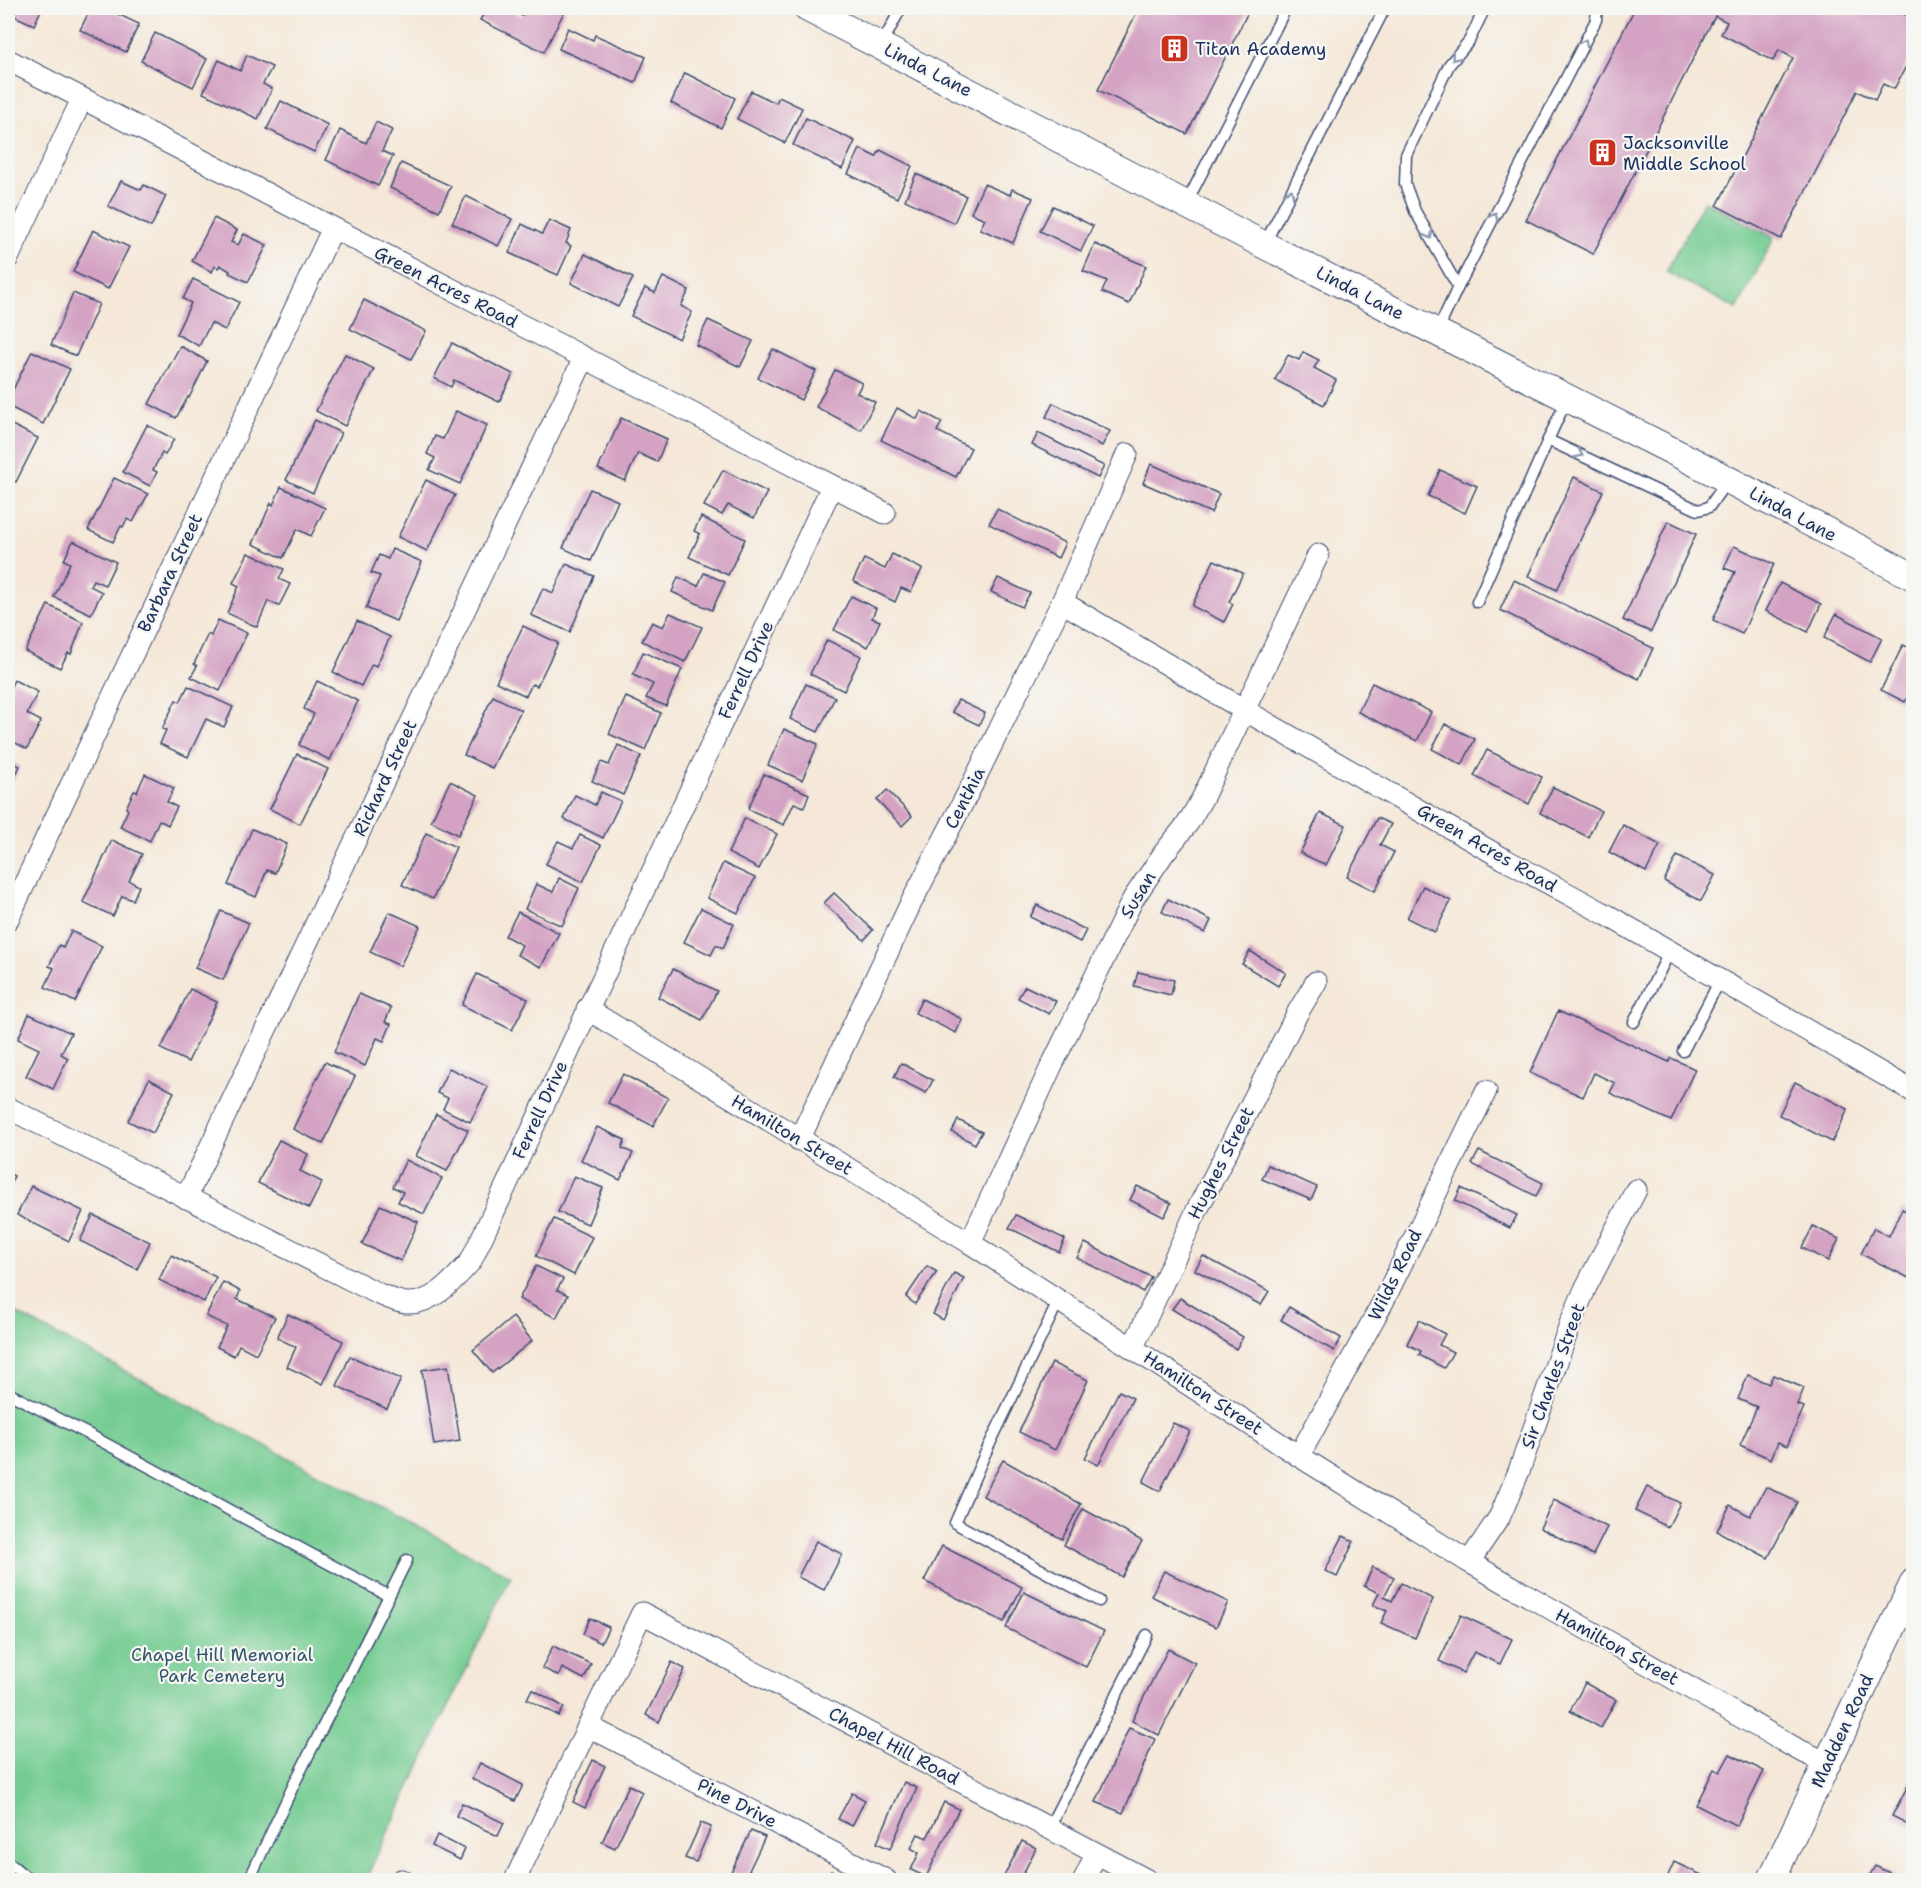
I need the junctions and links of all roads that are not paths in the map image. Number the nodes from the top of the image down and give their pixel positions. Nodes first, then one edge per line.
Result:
1 (807, 8) edge
2 (901, 8) edge
3 (1286, 8) edge
4 (1385, 8) edge
5 (1485, 8) edge
6 (1597, 8) edge
7 (880, 46) junction
8 (8, 60) edge
9 (82, 99) junction
10 (1186, 205) junction
11 (333, 228) junction
12 (1264, 245) junction
13 (8, 258) edge
14 (1458, 287) junction
15 (1437, 332) junction
16 (584, 358) junction
17 (1567, 398) junction
18 (1548, 440) junction
19 (1127, 454) dead end
20 (1728, 480) junction
21 (832, 486) junction
22 (885, 513) dead end
23 (1318, 555) dead end
24 (1910, 572) edge
25 (1062, 602) junction
26 (1477, 602) dead end
27 (1246, 711) junction
28 (8, 919) edge
29 (1670, 951) junction
30 (1720, 980) junction
31 (1316, 982) dead end
32 (587, 1009) junction
33 (1634, 1022) dead end
34 (1683, 1051) dead end
35 (1486, 1091) dead end
36 (1914, 1092) edge
37 (8, 1108) edge
38 (799, 1140) junction
39 (1636, 1190) dead end
40 (186, 1198) junction
41 (970, 1243) junction
42 (1059, 1300) junction
43 (1133, 1347) junction
44 (8, 1393) edge
45 (1299, 1456) junction
46 (407, 1560) dead end
47 (1469, 1562) junction
48 (1914, 1582) edge
49 (389, 1596) junction
50 (1099, 1601) dead end
51 (1147, 1635) dead end
52 (588, 1726) junction
53 (1828, 1763) junction
54 (1049, 1828) junction
55 (1096, 1854) junction
56 (8, 1862) edge
57 (30, 1881) edge
58 (249, 1881) edge
59 (515, 1881) edge
60 (886, 1881) edge
61 (1084, 1881) edge
62 (1147, 1881) edge
63 (1771, 1881) edge

1 - 7 street, Linda Lane
2 - 7 lane
3 - 10 lane
12 -> 4 lane
5 -> 14 lane
14 -> 6 lane
7 - 10 street, Linda Lane
8 - 9 street, Green Acres Road
9 - 11 street, Green Acres Road
9 - 13 street
10 - 12 street, Linda Lane
11 - 16 street, Green Acres Road
11 - 28 street, Barbara Street
12 - 15 street, Linda Lane
14 - 15 lane
15 - 17 street, Linda Lane
16 - 21 street, Green Acres Road
16 - 40 street, Richard Street
17 - 18 lane
17 - 20 street, Linda Lane
18 -> 20 lane
18 - 26 lane
19 - 25 street, Centhia
20 - 24 street, Linda Lane
21 - 22 street, Green Acres Road
21 - 32 street, Ferrell Drive
23 - 27 street, Susan
25 - 27 street, Green Acres Road
25 - 38 street, Centhia
27 - 29 street, Green Acres Road
27 - 41 street, Susan
29 - 30 street, Green Acres Road
29 - 33 lane
30 - 34 lane
30 - 36 street, Green Acres Road
31 - 43 street, Hughes Street
32 - 38 street, Hamilton Street
32 - 40 street, Ferrell Drive
35 - 45 street, Wilds Road
37 - 40 street, Ferrell Drive
38 - 41 street, Hamilton Street
39 - 47 street, Sir Charles Street
41 - 42 street, Hamilton Street
42 - 43 street, Hamilton Street
42 - 50 lane
43 - 45 street, Hamilton Street
44 - 49 lane
45 - 47 street, Hamilton Street
46 - 49 lane
47 - 53 street, Hamilton Street
48 - 53 street, Madden Road
49 - 58 lane
51 - 54 lane
52 - 54 street, Chapel Hill Road
52 - 59 street
52 - 60 street, Pine Drive
53 - 63 street, Madden Road
54 - 55 street, Chapel Hill Road
55 - 61 street
55 - 62 street, Chapel Hill Road
56 - 57 lane

